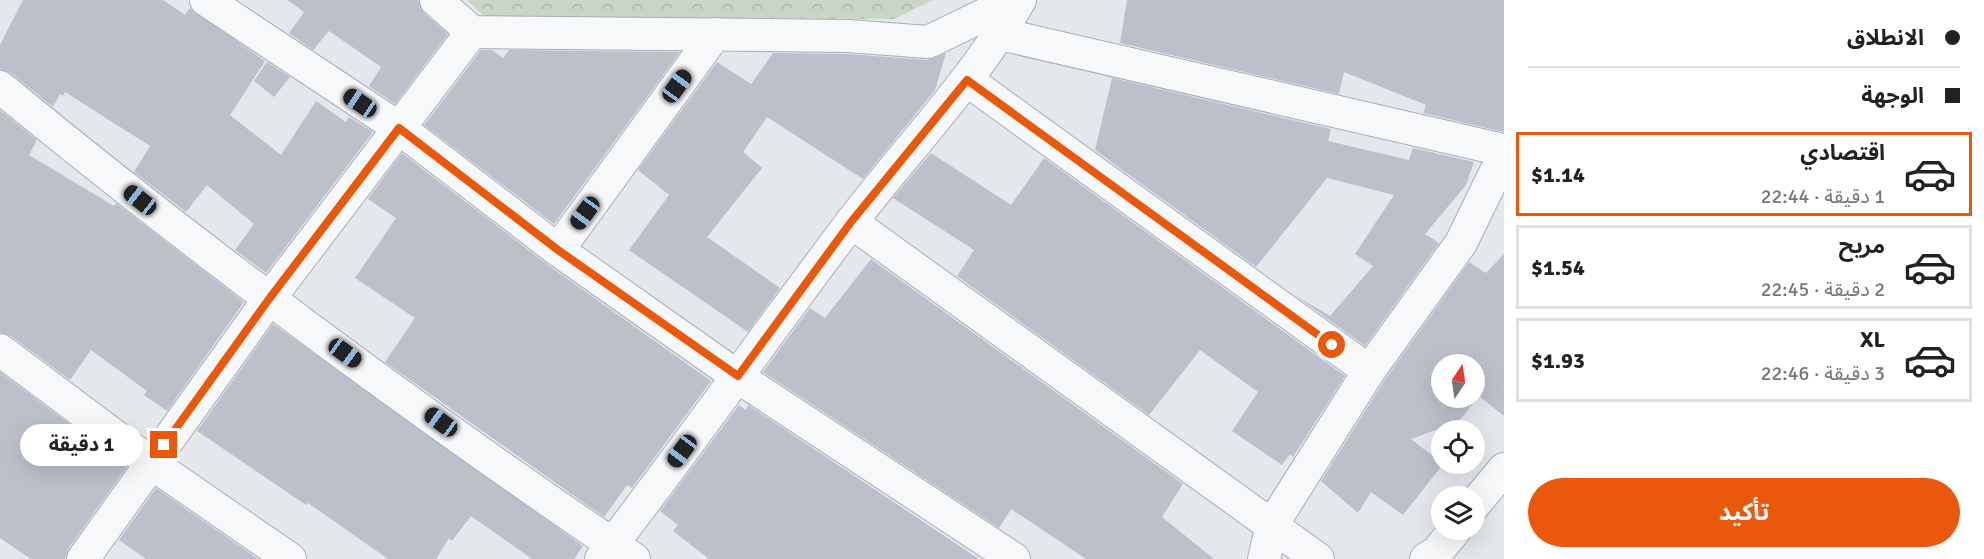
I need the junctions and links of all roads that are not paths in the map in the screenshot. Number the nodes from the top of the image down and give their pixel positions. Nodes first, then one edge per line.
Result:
1 (206, 0) edge
2 (436, 0) edge
3 (1015, 0) edge
4 (1020, 0) edge
5 (472, 32) junction
6 (716, 34) junction
7 (1000, 34) junction
8 (967, 80) junction
9 (0, 87) edge
10 (399, 128) junction
11 (1502, 167) edge
12 (851, 222) junction
13 (558, 250) junction
14 (269, 299) junction
15 (0, 350) edge
16 (1369, 371) junction
17 (738, 376) junction
18 (151, 463) junction
19 (1504, 469) edge
20 (1485, 492) edge
21 (1272, 525) junction
22 (1447, 540) edge
23 (616, 554) edge
24 (83, 559) edge
25 (290, 559) edge
26 (1014, 559) edge
27 (1264, 559) edge
28 (1318, 559) edge
29 (1426, 559) edge

1 - 10 street
2 - 5 street
3 - 6 street
4 - 7 street
5 - 6 street
5 - 10 street
6 - 13 street
7 - 8 street
7 - 11 street
8 - 12 street
8 - 16 street
9 - 14 street
10 - 13 street
10 - 14 street
11 - 16 street
12 - 17 street
12 - 21 street
13 - 17 street
14 - 18 street
14 - 23 street
15 - 18 street
16 - 21 street
17 - 23 street
17 - 26 street
18 - 24 street
18 - 25 street
19 - 20 street
21 - 27 street
21 - 28 street
22 - 29 street

